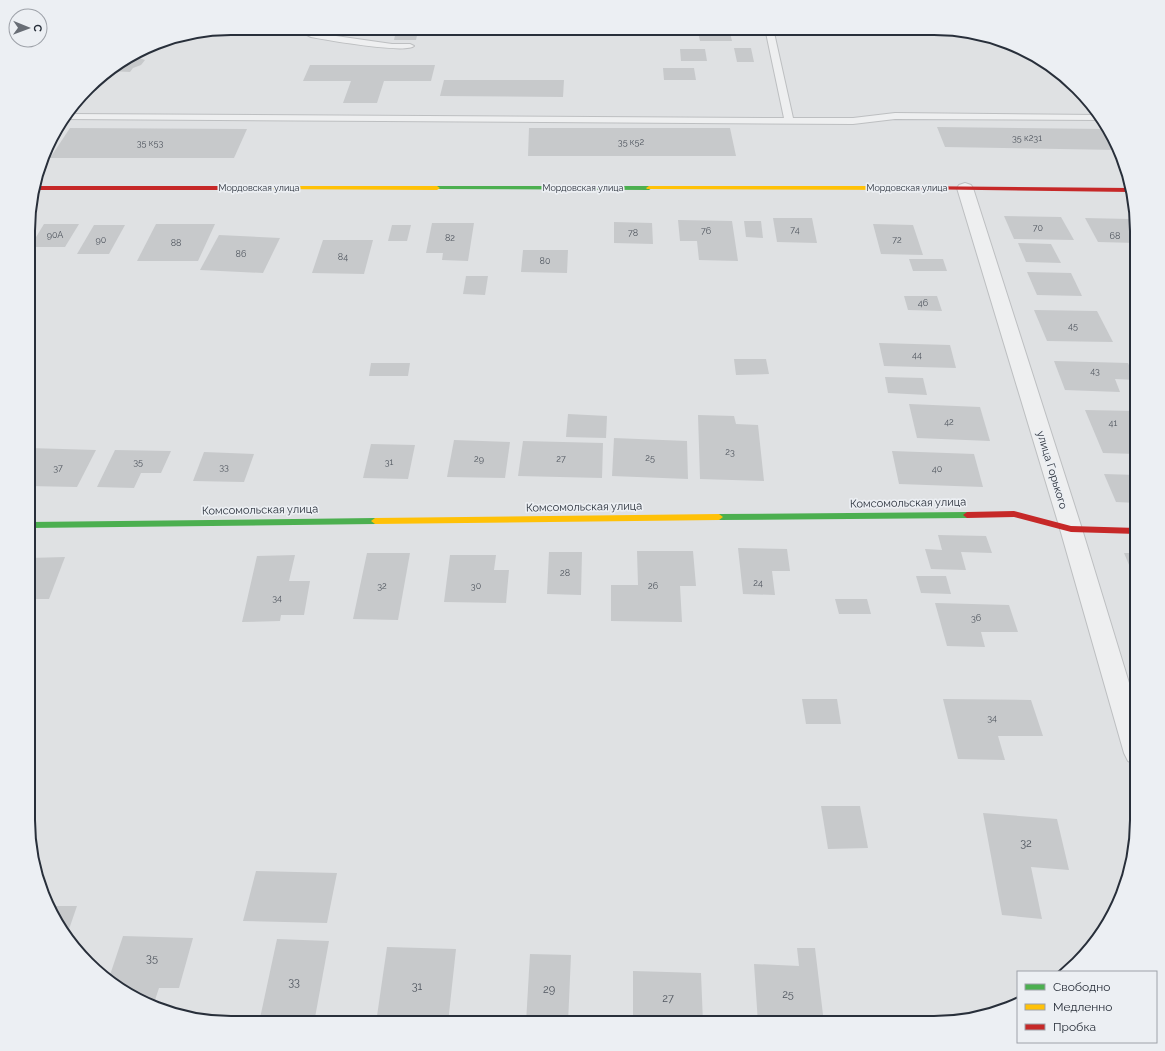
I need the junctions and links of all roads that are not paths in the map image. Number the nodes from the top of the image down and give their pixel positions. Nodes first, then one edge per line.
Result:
1 (311, 35) edge
2 (770, 35) edge
3 (410, 46) dead end
4 (72, 117) edge
5 (1094, 118) edge
6 (788, 120) junction
7 (40, 188) edge
8 (964, 188) junction
9 (1125, 190) edge
10 (35, 524) edge
11 (1071, 529) junction
12 (1130, 531) edge
13 (1130, 729) edge

1 - 3 lane
2 - 6 lane
4 - 6 lane
5 - 6 lane
7 - 8 street, Мордовская улица
8 - 9 street, Мордовская улица
8 - 11 street, улица Горького
10 - 11 street, Комсомольская улица
11 - 12 street, Комсомольская улица
11 - 13 street, улица Горького

